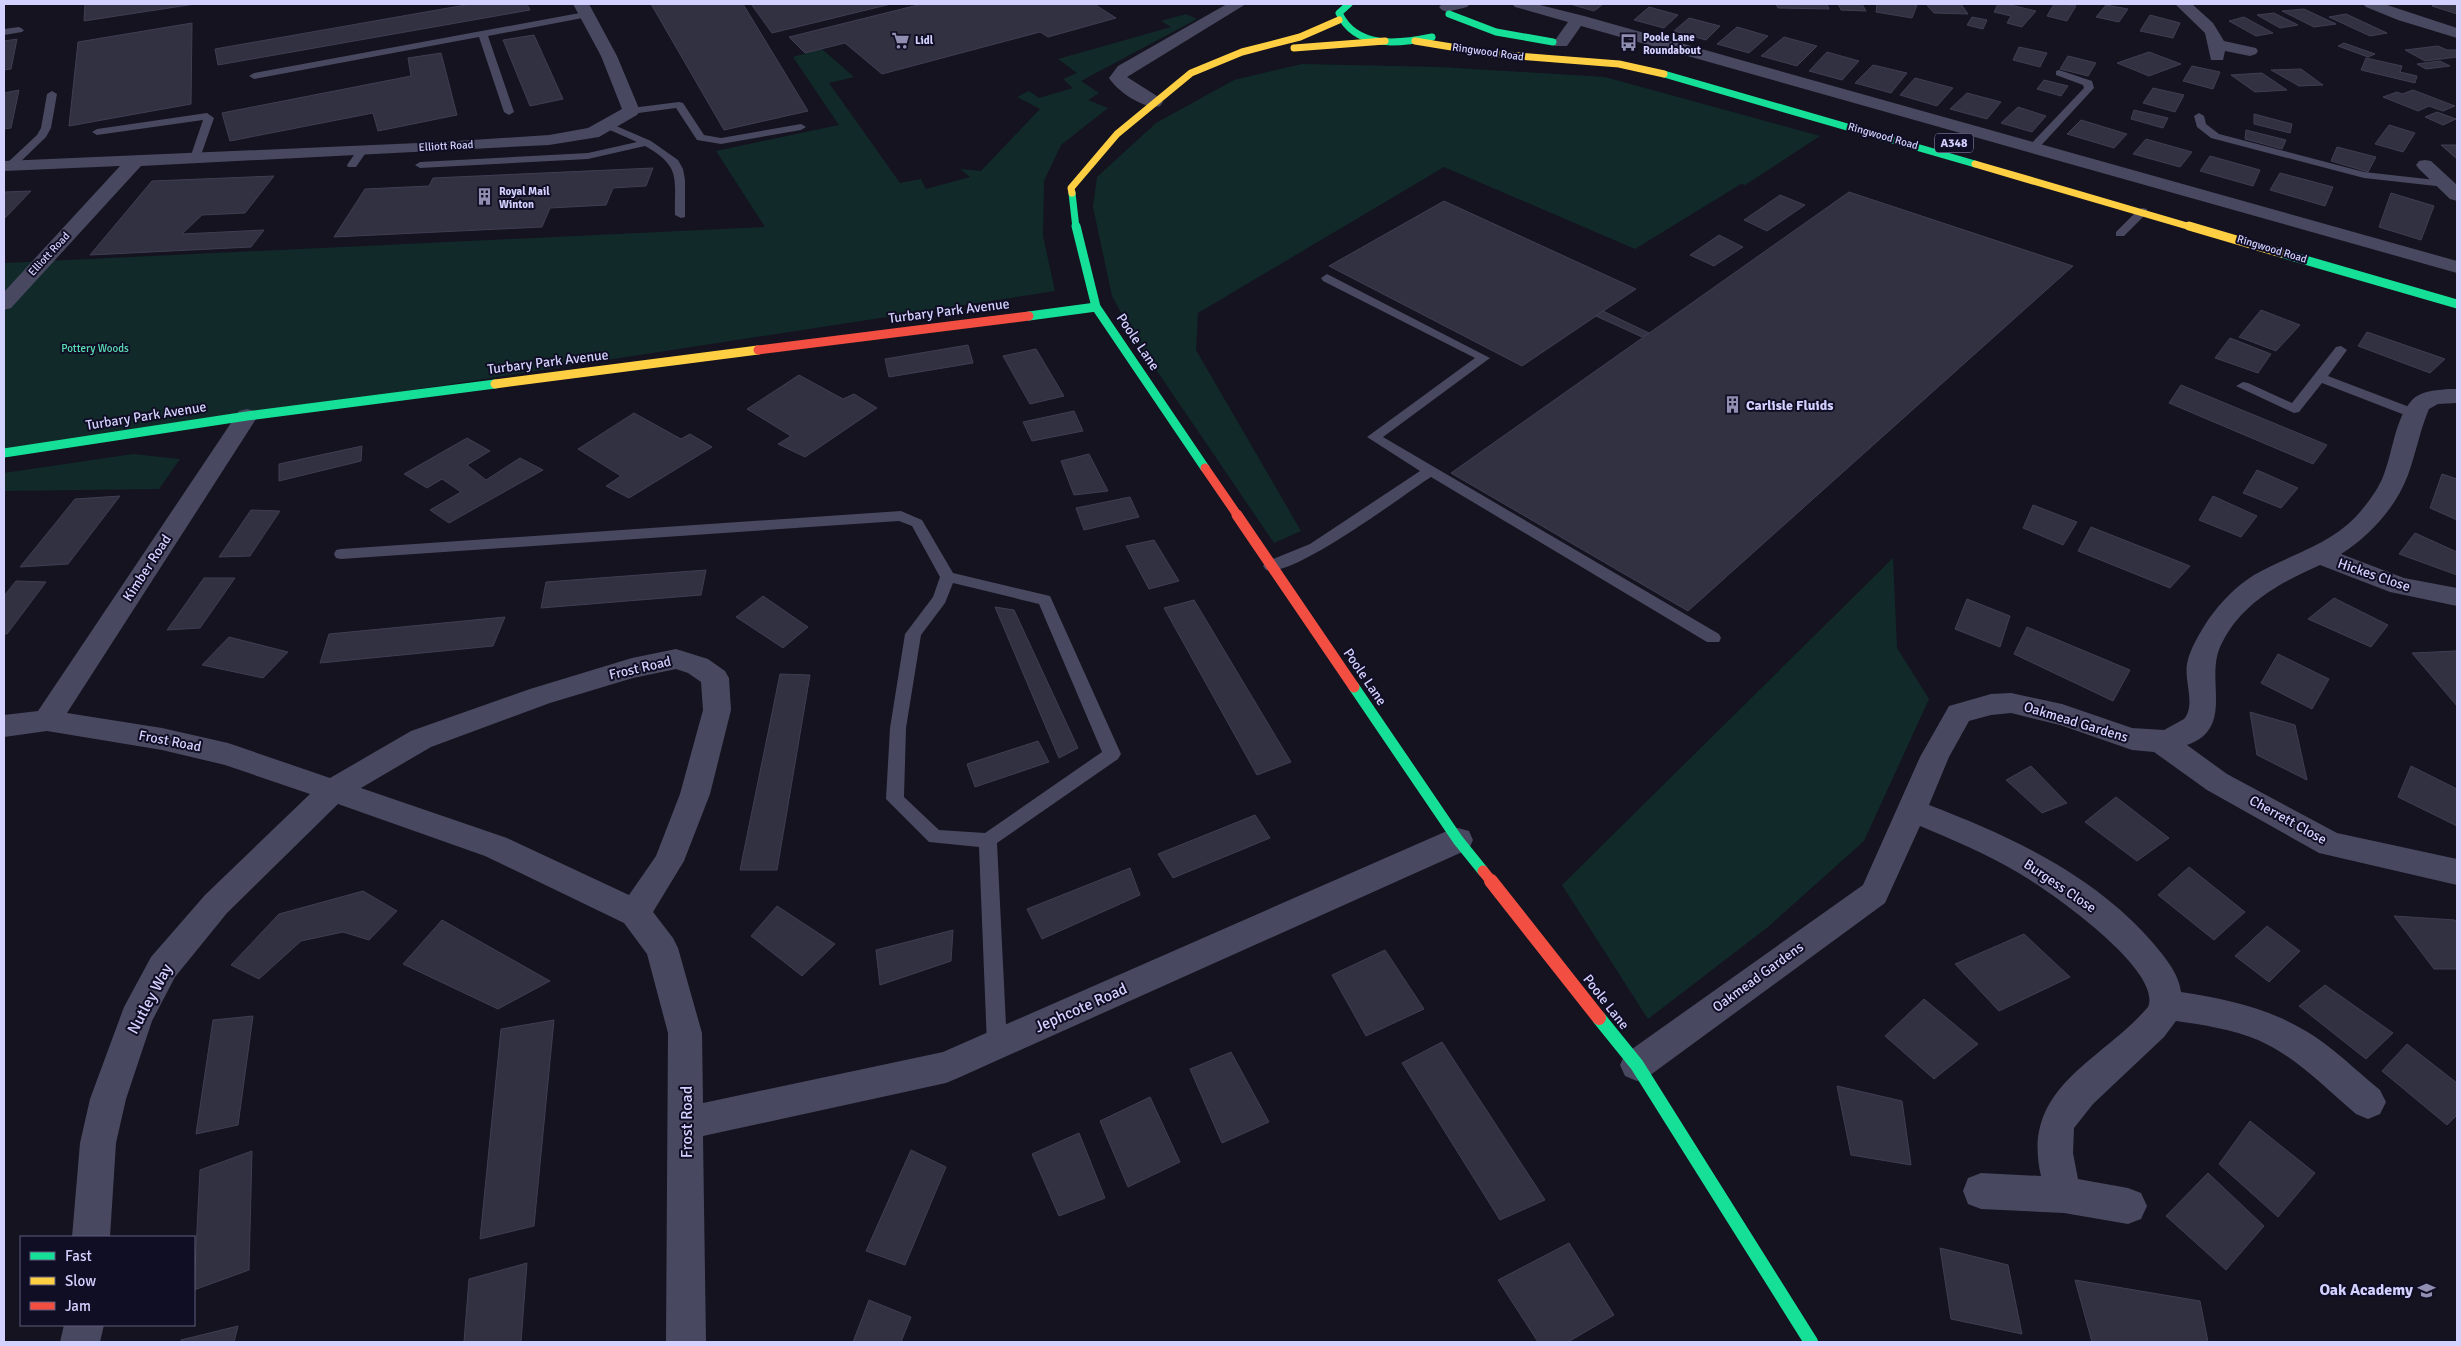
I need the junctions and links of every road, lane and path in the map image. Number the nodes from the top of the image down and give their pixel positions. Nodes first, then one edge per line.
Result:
1 (1238, 4) edge
2 (1349, 4) edge
3 (1520, 4) edge
4 (2183, 4) edge
5 (2371, 4) edge
6 (1447, 7) edge
7 (583, 9) edge
8 (1337, 12) edge
9 (1578, 19) junction
10 (19, 30) dead end
11 (4, 32) edge
12 (2457, 33) edge
13 (483, 34) junction
14 (1385, 41) junction
15 (1415, 41) junction
16 (1568, 44) joint
17 (2250, 51) dead end
18 (1242, 52) junction
19 (2059, 73) dead end
20 (254, 76) dead end
21 (52, 94) dead end
22 (1154, 102) junction
23 (509, 112) dead end
24 (631, 112) junction
25 (2199, 116) dead end
26 (608, 125) junction
27 (801, 127) dead end
28 (97, 132) dead end
29 (646, 144) junction
30 (2032, 149) junction
31 (195, 158) junction
32 (135, 161) junction
33 (420, 165) dead end
34 (2425, 165) dead end
35 (7, 166) edge
36 (2451, 189) edge
37 (2143, 211) junction
38 (681, 215) dead end
39 (2120, 234) dead end
40 (2456, 265) edge
41 (1326, 278) dead end
42 (4, 304) edge
43 (2457, 304) edge
44 (1096, 307) junction
45 (2341, 350) dead end
46 (2320, 378) junction
47 (2243, 386) dead end
48 (2457, 396) edge
49 (2415, 414) junction
50 (247, 416) junction
51 (4, 453) edge
52 (1431, 470) junction
53 (342, 554) dead end
54 (2320, 555) junction
55 (1271, 566) junction
56 (948, 577) junction
57 (2457, 597) edge
58 (1713, 638) dead end
59 (47, 720) junction
60 (4, 726) edge
61 (2161, 742) junction
62 (332, 791) junction
63 (1913, 811) junction
64 (988, 840) junction
65 (1458, 840) junction
66 (2457, 872) edge
67 (635, 913) junction
68 (2166, 1005) junction
69 (997, 1045) junction
70 (1637, 1065) junction
71 (2368, 1102) dead end
72 (687, 1123) junction
73 (1980, 1191) dead end
74 (2064, 1195) junction
75 (2128, 1206) dead end
76 (92, 1236) edge
77 (84, 1326) edge
78 (80, 1342) edge
79 (686, 1342) edge
80 (1811, 1342) edge

1 - 22 street
2 - 8 main road
3 - 9 street
4 - 17 street
5 - 12 street
6 - 15 main road
6 - 16 main road, Ringwood Road
7 - 13 lane
7 - 24 street
8 - 14 main road
8 - 18 main road, Poole Lane
9 - 16 street, Ringwood Road
9 - 30 street
10 - 11 lane
13 - 20 lane
13 - 23 lane
14 - 15 main road
14 - 18 main road, Poole Lane
15 - 37 main road, Ringwood Road / A348
18 - 22 main road, Poole Lane
19 - 30 lane
21 - 35 lane
22 - 44 main road, Poole Lane
24 - 26 street, Elliott Road
24 - 27 lane
25 - 36 lane
26 - 29 lane
26 - 31 street, Elliott Road
28 - 31 lane
29 - 33 lane
29 - 38 lane
30 - 40 street
31 - 32 street, Elliott Road
32 - 35 street, Elliott Road
32 - 42 street, Elliott Road
34 - 36 street
37 - 39 lane
37 - 43 main road, Ringwood Road / A348
41 - 52 lane
44 - 50 main road, Turbary Park Avenue
44 - 55 main road, Poole Lane
45 - 46 lane
46 - 47 lane
46 - 49 lane
48 - 49 street
49 - 54 street, Oakmead Gardens
50 - 51 main road, Turbary Park Avenue
50 - 59 street, Kimber Road
52 - 55 lane
52 - 58 lane
53 - 56 lane
54 - 57 street, Hickes Close
54 - 61 street, Oakmead Gardens
55 - 65 main road, Poole Lane
56 - 64 lane
56 - 64 lane
59 - 60 street, Frost Road
59 - 62 street, Frost Road
61 - 63 street, Oakmead Gardens
61 - 66 street, Cherrett Close
62 - 67 street, Frost Road
62 - 67 street, Frost Road
62 - 76 street, Nutley Way
63 - 68 street, Burgess Close
63 - 70 street, Oakmead Gardens
64 - 69 lane
65 - 69 street, Jephcote Road
65 - 70 main road, Poole Lane
67 - 72 street, Frost Road
68 - 71 street
68 - 74 street
69 - 72 street, Jephcote Road
70 - 80 main road, Poole Lane
72 - 79 street, Frost Road
73 - 74 street
74 - 75 street
77 - 78 street

